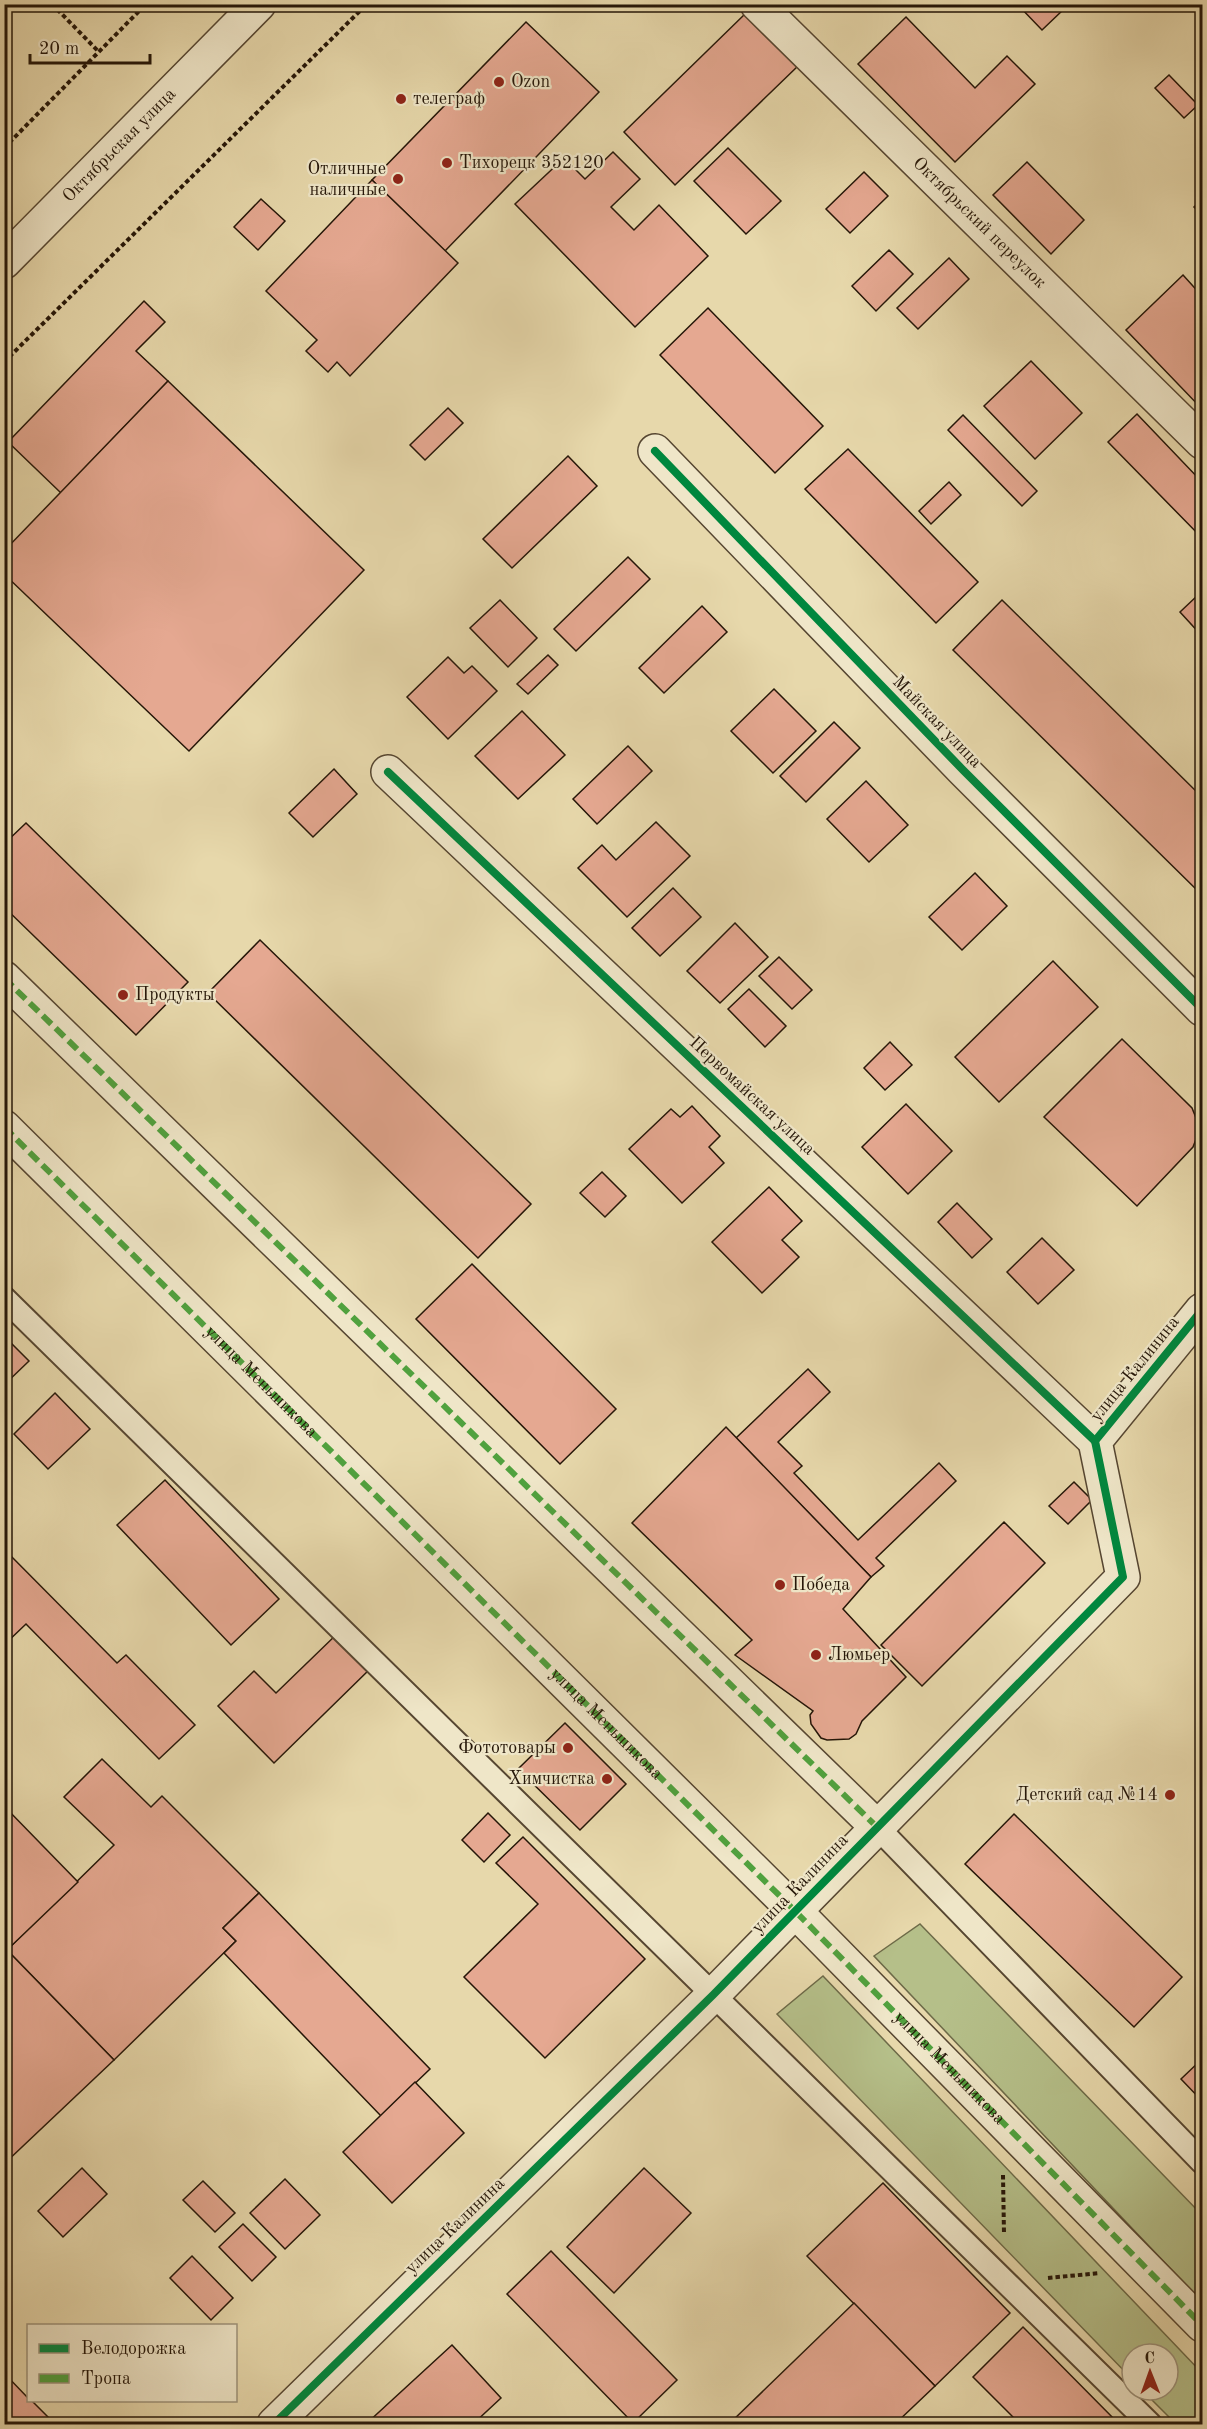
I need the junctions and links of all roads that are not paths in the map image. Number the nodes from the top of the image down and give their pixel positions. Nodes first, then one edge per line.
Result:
1 (259, 4) edge
2 (757, 4) edge
3 (4, 262) edge
4 (1203, 442) edge
5 (655, 451) dead end
6 (388, 772) dead end
7 (4, 978) edge
8 (1203, 1009) edge
9 (4, 1127) edge
10 (4, 1298) edge
11 (1203, 1310) edge
12 (1095, 1441) junction
13 (877, 1827) junction
14 (796, 1912) junction
15 (713, 1995) junction
16 (1203, 2162) edge
17 (1203, 2325) edge
18 (274, 2424) edge
19 (1150, 2424) edge

1 - 3 street, Октябрьская улица
2 - 4 street, Октябрьский переулок
5 - 8 street, Майская улица
6 - 12 street, Первомайская улица
7 - 13 street
9 - 14 street, улица Меньшикова
10 - 15 lane
11 - 12 street, улица Калинина
12 - 13 street, улица Калинина
13 - 14 street, улица Калинина
13 - 16 lane
14 - 15 street, улица Калинина
14 - 17 street, улица Меньшикова
15 - 18 street, улица Калинина
15 - 19 lane

